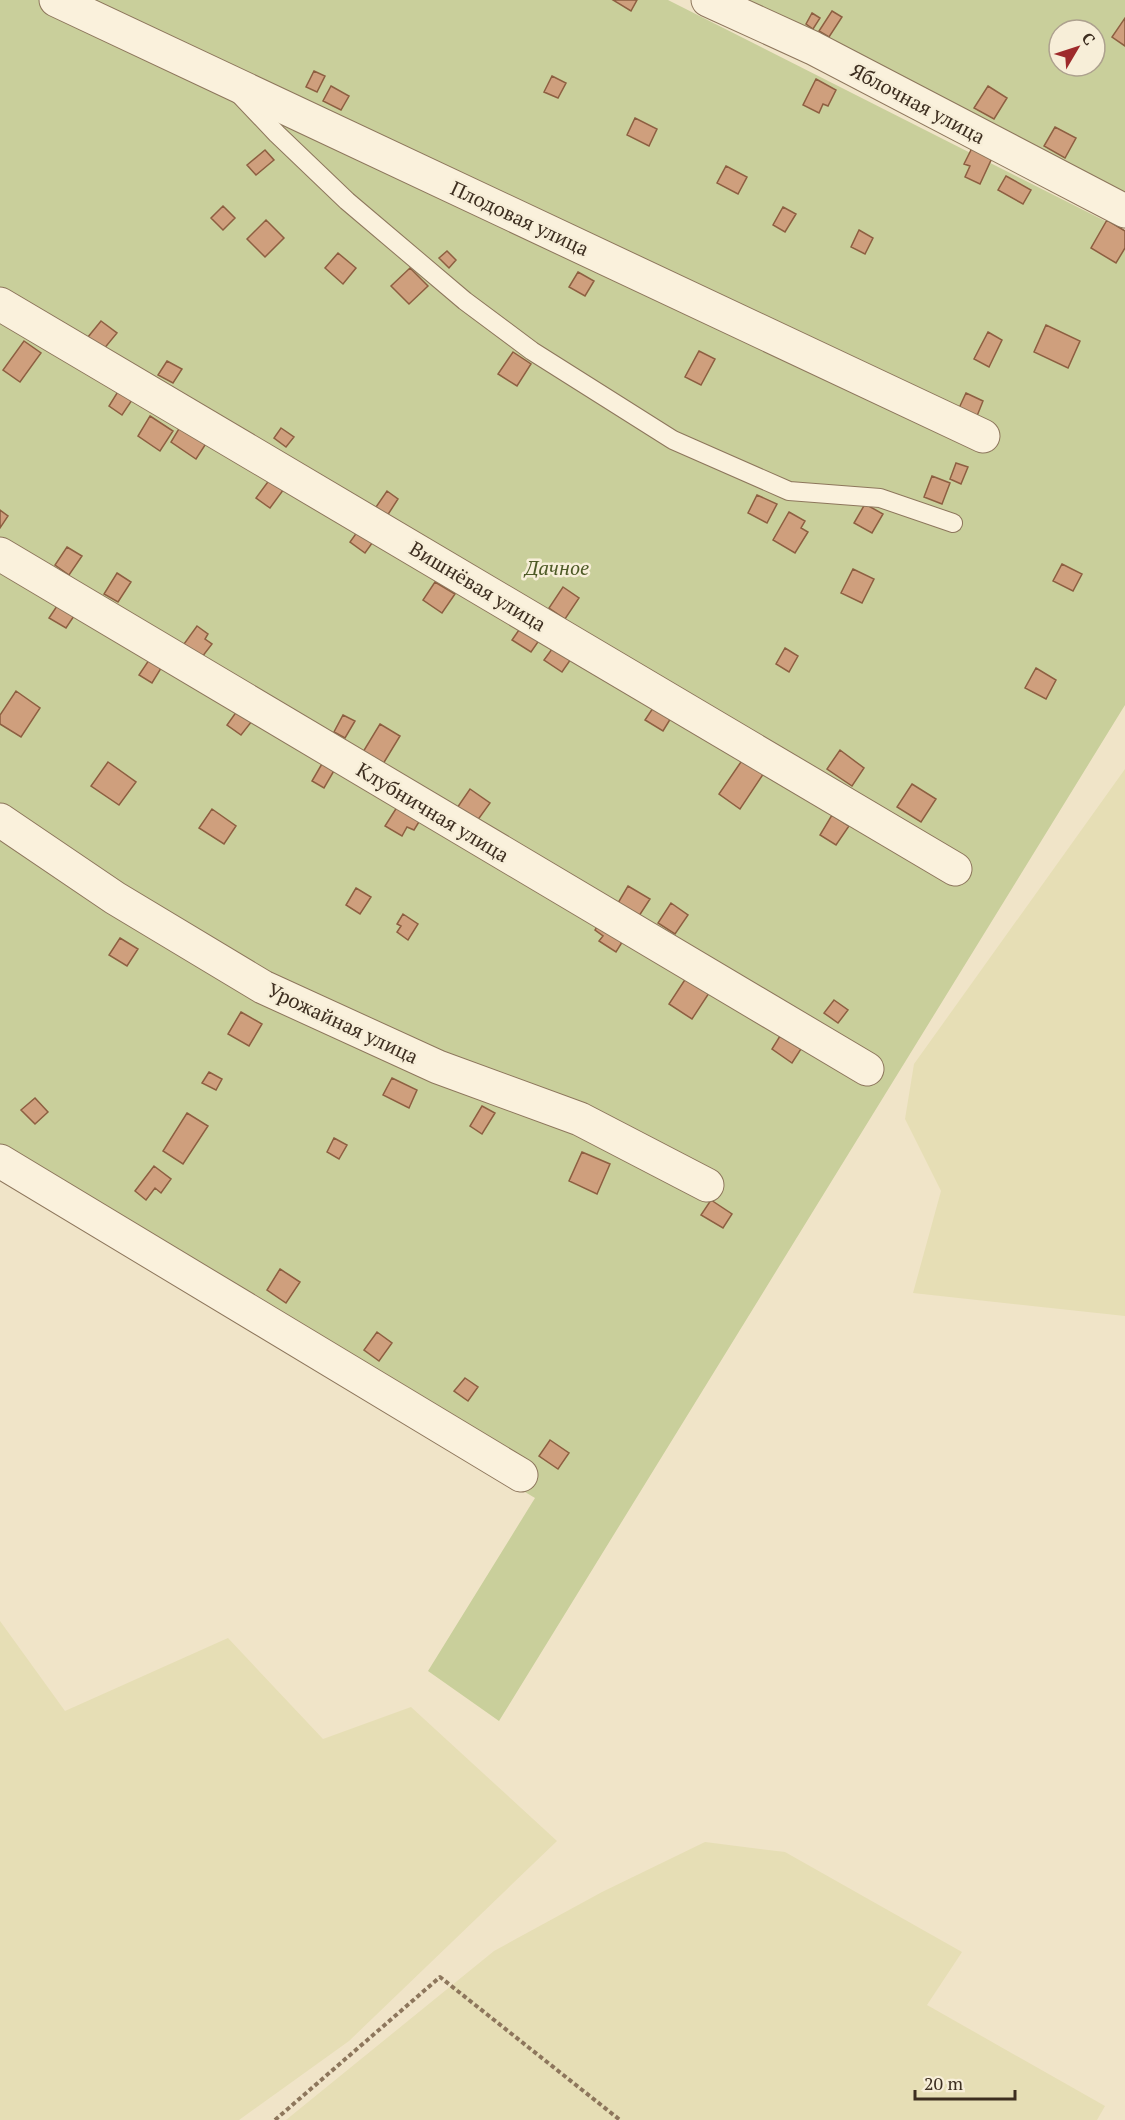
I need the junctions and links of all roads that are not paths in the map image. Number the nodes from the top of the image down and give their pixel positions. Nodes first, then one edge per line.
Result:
1 (56, 0) edge
2 (708, 0) edge
3 (225, 79) junction
4 (1125, 211) edge
5 (0, 304) edge
6 (983, 436) dead end
7 (953, 523) dead end
8 (0, 554) edge
9 (0, 820) edge
10 (955, 868) dead end
11 (867, 1069) dead end
12 (0, 1161) edge
13 (707, 1185) dead end
14 (521, 1475) dead end

1 - 3 street, Плодовая улица
2 - 4 street, Яблочная улица
3 - 6 street, Плодовая улица
3 - 7 lane
5 - 10 street, Вишнёвая улица
8 - 11 street, Клубничная улица
9 - 13 street, Урожайная улица
12 - 14 street

